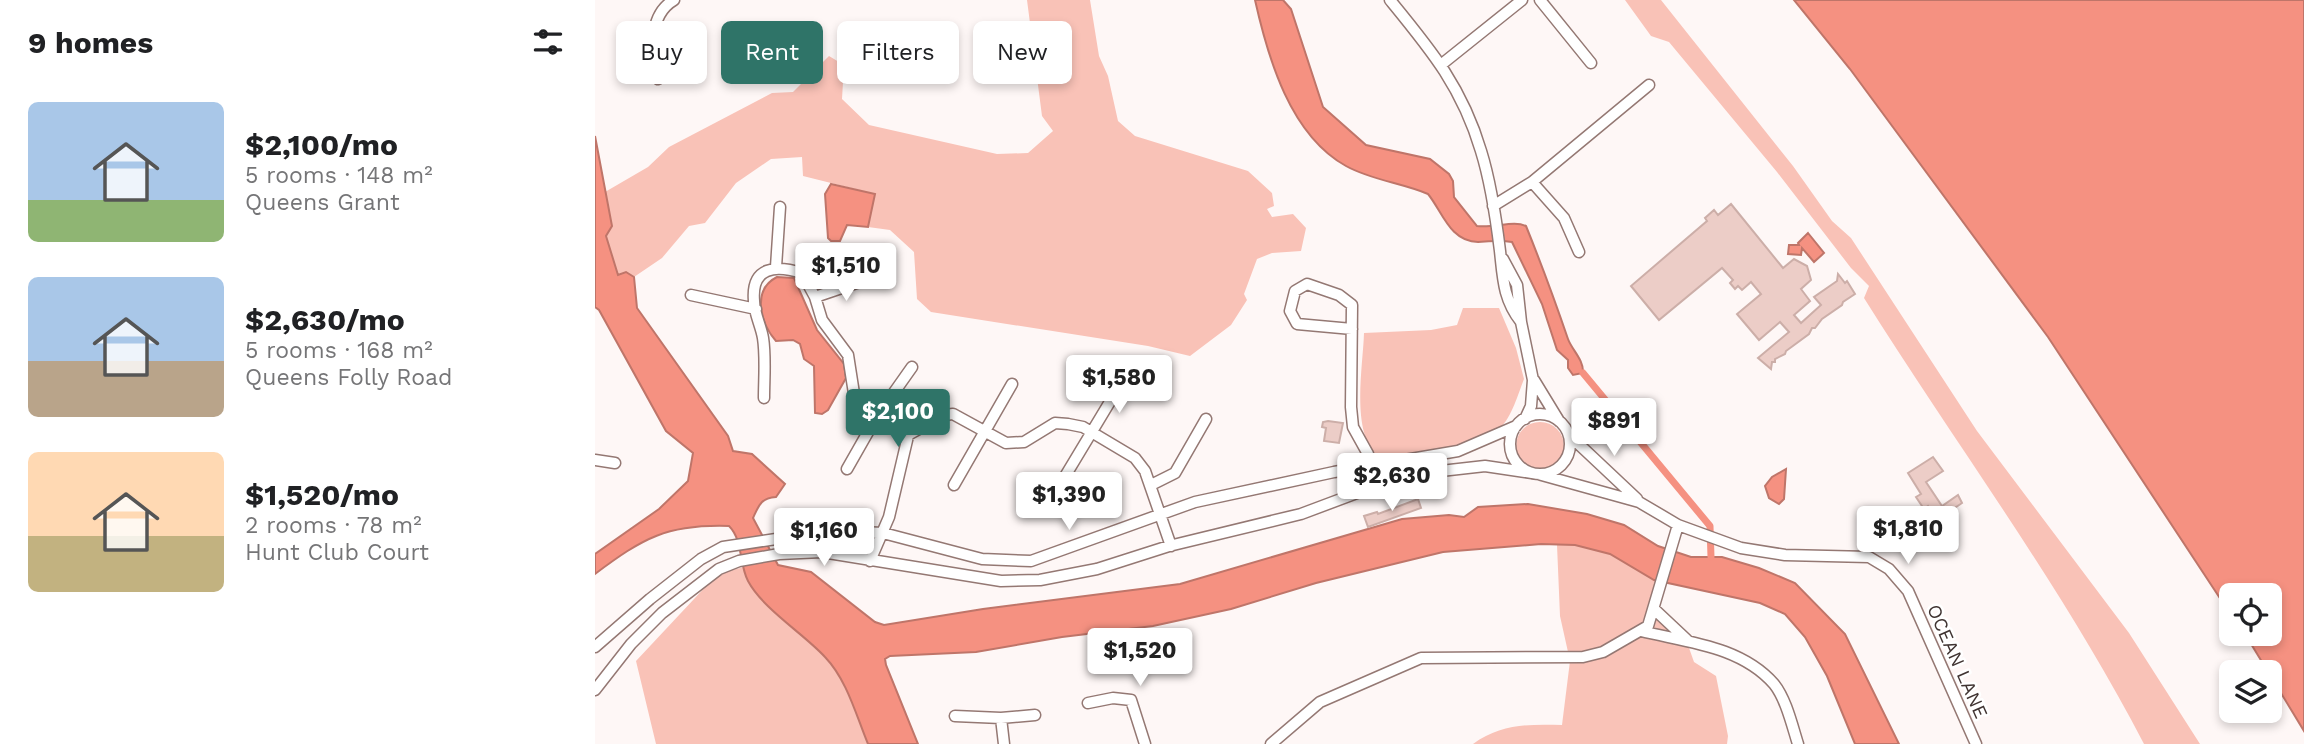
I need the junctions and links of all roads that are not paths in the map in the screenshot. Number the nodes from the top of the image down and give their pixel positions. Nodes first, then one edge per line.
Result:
1 (674, 0) edge
2 (1390, 0) edge
3 (1522, 0) edge
4 (1541, 0) edge
5 (658, 21) edge
6 (1591, 63) dead end
7 (1442, 64) junction
8 (1649, 85) dead end
9 (1532, 182) junction
10 (780, 206) dead end
11 (1493, 206) junction
12 (1579, 252) dead end
13 (776, 267) junction
14 (868, 279) dead end
15 (691, 295) dead end
16 (815, 297) junction
17 (756, 310) junction
18 (1352, 329) junction
19 (912, 367) dead end
20 (1533, 380) junction
21 (1012, 384) dead end
22 (1120, 385) dead end
23 (764, 398) dead end
24 (877, 418) junction
25 (1206, 419) dead end
26 (1525, 419) junction
27 (1516, 426) junction
28 (1565, 429) junction
29 (987, 432) junction
30 (1093, 433) junction
31 (908, 436) junction
32 (595, 460) edge
33 (615, 463) dead end
34 (1371, 468) junction
35 (846, 469) dead end
36 (1535, 474) junction
37 (954, 485) dead end
38 (1150, 485) junction
39 (1373, 487) junction
40 (1055, 493) dead end
41 (1639, 502) junction
42 (1159, 516) junction
43 (1678, 525) junction
44 (883, 533) junction
45 (1171, 546) junction
46 (870, 561) junction
47 (1654, 609) junction
48 (1641, 631) junction
49 (1687, 641) junction
50 (595, 647) edge
51 (595, 690) edge
52 (1088, 703) dead end
53 (1035, 715) dead end
54 (955, 716) dead end
55 (1001, 718) junction
56 (1004, 744) edge
57 (1145, 744) edge
58 (1271, 744) edge
59 (1798, 744) edge
60 (1976, 744) edge

1 - 5 street
2 - 7 street
3 - 7 street
4 - 6 street
7 - 11 street
8 - 9 street
9 - 11 street
9 - 12 street
10 - 13 street
11 - 20 street
13 - 16 street
13 - 17 street
14 - 16 street
15 - 17 street
16 - 24 street
17 - 23 street
18 - 18 street
18 - 34 street
19 - 24 street
20 - 26 street
20 - 28 street, OCEAN LANE
21 - 29 street
22 - 30 street
24 - 31 street
24 - 35 street
25 - 38 street
26 - 27 street
26 - 28 street
27 - 34 street
27 - 36 street
28 - 36 street
28 - 41 street, OCEAN LANE
29 - 30 street
29 - 31 street
29 - 37 street
30 - 38 street
30 - 40 street
31 - 44 street
32 - 33 street
34 - 39 street
34 - 42 street
36 - 39 street, OCEAN LANE
36 - 41 street, OCEAN LANE
38 - 42 street
39 - 45 street, OCEAN LANE
41 - 43 street, OCEAN LANE
42 - 44 street
42 - 45 street
43 - 47 street
43 - 60 street, OCEAN LANE
44 - 46 street
44 - 50 street
45 - 46 street, OCEAN LANE
46 - 51 street, OCEAN LANE
47 - 48 street
47 - 49 street
48 - 49 street
48 - 58 street
49 - 59 street
52 - 57 street
53 - 55 street
54 - 55 street
55 - 56 street

